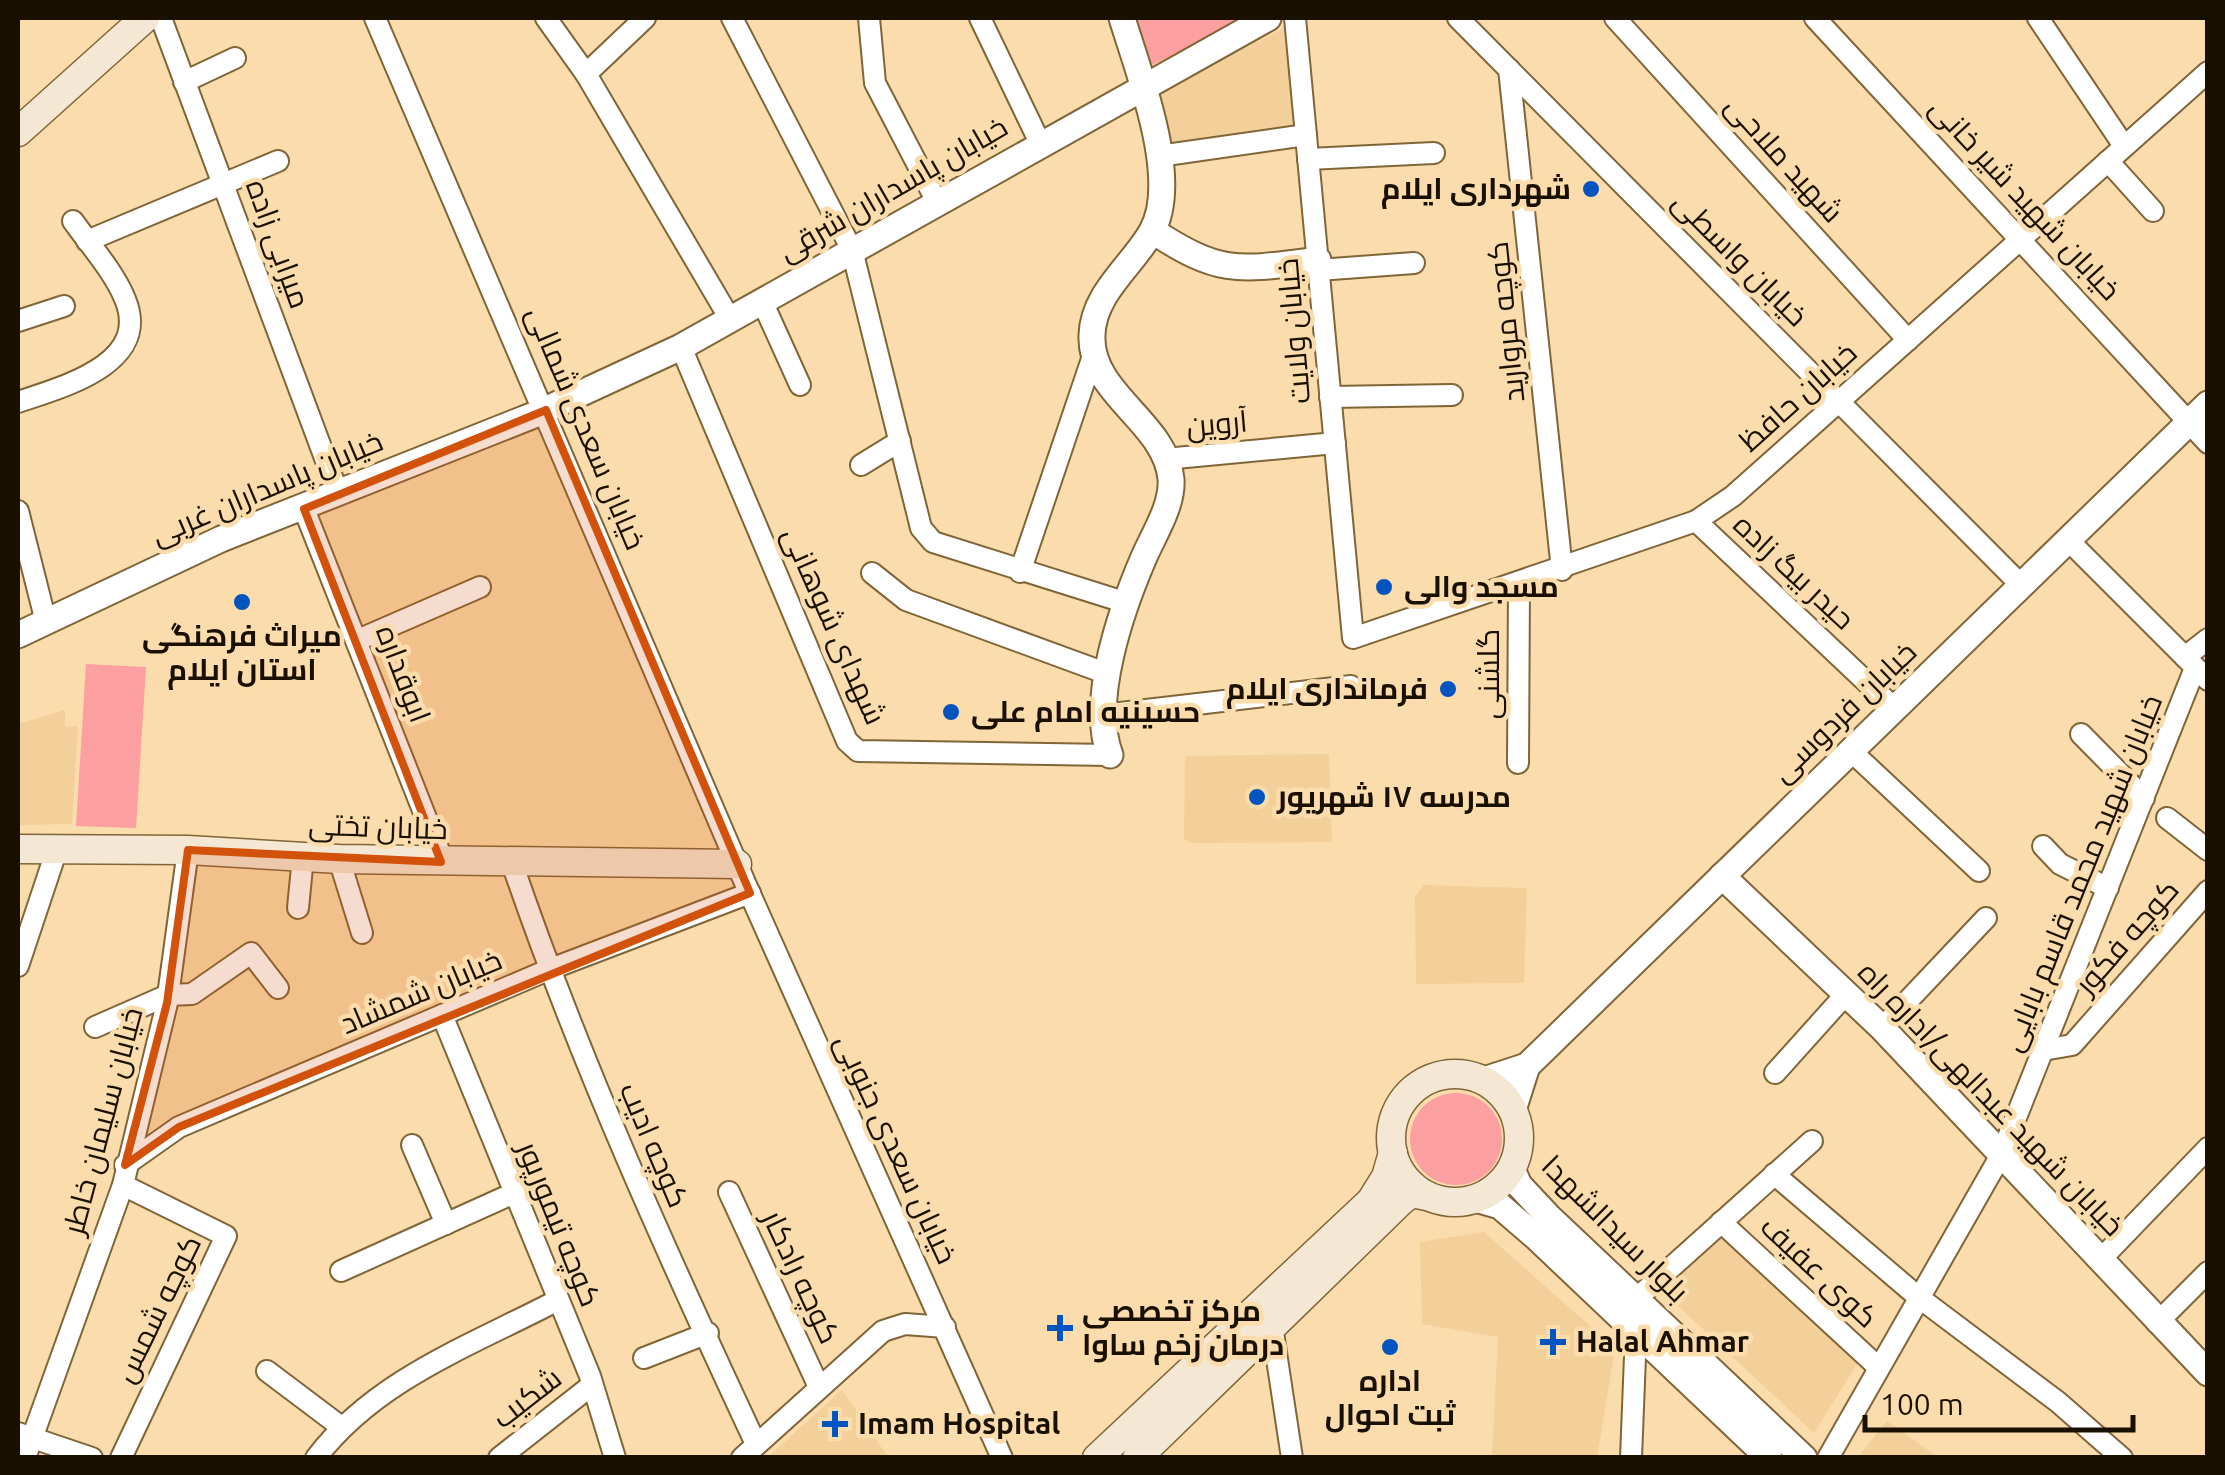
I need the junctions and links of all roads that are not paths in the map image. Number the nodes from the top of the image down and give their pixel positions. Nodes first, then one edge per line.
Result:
1 (146, 18) edge
2 (161, 18) edge
3 (375, 18) edge
4 (546, 18) edge
5 (646, 18) edge
6 (732, 18) edge
7 (869, 18) edge
8 (980, 18) edge
9 (1122, 18) edge
10 (1268, 18) edge
11 (1295, 18) edge
12 (1458, 18) edge
13 (1615, 18) edge
14 (1816, 18) edge
15 (2038, 18) edge
16 (235, 58) dead end
17 (1510, 69) junction
18 (2208, 72) edge
19 (586, 74) junction
20 (184, 82) junction
21 (1143, 86) junction
22 (18, 132) edge
23 (1306, 135) junction
24 (1040, 143) junction
25 (2124, 146) junction
26 (1434, 153) dead end
27 (1159, 156) junction
28 (1308, 159) junction
29 (278, 160) dead end
30 (2108, 160) junction
31 (224, 184) junction
32 (937, 202) junction
33 (2154, 211) dead end
34 (74, 221) dead end
35 (1152, 231) junction
36 (2023, 238) junction
37 (87, 242) junction
38 (852, 250) junction
39 (1414, 263) dead end
40 (1318, 265) junction
41 (762, 301) junction
42 (64, 306) dead end
43 (730, 319) junction
44 (18, 322) edge
45 (1908, 340) junction
46 (681, 347) junction
47 (1094, 353) junction
48 (800, 385) dead end
49 (1452, 395) dead end
50 (1330, 397) junction
51 (18, 402) edge
52 (1838, 402) junction
53 (2208, 404) edge
54 (546, 410) junction
55 (2188, 423) junction
56 (900, 441) junction
57 (1335, 443) junction
58 (2208, 443) edge
59 (1165, 458) junction
60 (861, 465) dead end
61 (338, 492) junction
62 (304, 510) junction
63 (18, 511) edge
64 (1696, 521) junction
65 (2068, 540) junction
66 (1562, 570) junction
67 (1020, 572) junction
68 (872, 573) dead end
69 (1519, 585) junction
70 (2021, 585) junction
71 (480, 586) dead end
72 (1127, 604) junction
73 (46, 622) junction
74 (18, 635) edge
75 (1353, 638) joint
76 (358, 640) junction
77 (2208, 640) edge
78 (2196, 668) edge
79 (1108, 674) junction
80 (1351, 686) dead end
81 (1894, 708) junction
82 (1104, 714) junction
83 (2081, 734) dead end
84 (1851, 751) junction
85 (1110, 755) joint
86 (1518, 764) dead end
87 (2144, 798) junction
88 (2167, 818) dead end
89 (2202, 836) edge
90 (2043, 846) dead end
91 (18, 849) edge
92 (57, 849) junction
93 (188, 850) junction
94 (302, 857) junction
95 (339, 860) junction
96 (443, 862) junction
97 (512, 863) junction
98 (737, 864) junction
99 (1979, 871) dead end
100 (1722, 876) junction
101 (2108, 888) junction
102 (2208, 891) edge
103 (750, 894) junction
104 (298, 908) dead end
105 (1986, 918) dead end
106 (362, 932) dead end
107 (18, 966) edge
108 (548, 970) junction
109 (278, 988) dead end
110 (1846, 994) junction
111 (168, 996) junction
112 (442, 1015) junction
113 (94, 1027) dead end
114 (1882, 1028) junction
115 (2043, 1050) junction
116 (1526, 1066) junction
117 (1775, 1073) dead end
118 (1484, 1080) junction
119 (1513, 1110) junction
120 (1812, 1140) dead end
121 (412, 1145) dead end
122 (2208, 1148) edge
123 (1392, 1153) junction
124 (2001, 1155) junction
125 (1512, 1169) junction
126 (1774, 1174) junction
127 (124, 1175) junction
128 (730, 1192) dead end
129 (514, 1193) junction
130 (1427, 1196) junction
131 (1476, 1199) junction
132 (1369, 1218) junction
133 (1721, 1222) junction
134 (446, 1224) junction
135 (2101, 1259) junction
136 (341, 1271) dead end
137 (2208, 1272) edge
138 (1917, 1296) junction
139 (1636, 1299) junction
140 (558, 1300) junction
141 (2157, 1323) junction
142 (1272, 1326) junction
143 (945, 1327) junction
144 (1636, 1331) junction
145 (707, 1334) junction
146 (644, 1358) dead end
147 (1877, 1366) junction
148 (268, 1370) dead end
149 (2208, 1374) edge
150 (592, 1386) junction
151 (819, 1388) junction
152 (340, 1426) junction
153 (24, 1443) edge
154 (749, 1451) edge
155 (1757, 1452) edge
156 (92, 1458) edge
157 (120, 1458) edge
158 (316, 1458) edge
159 (500, 1458) edge
160 (615, 1458) edge
161 (1002, 1458) edge
162 (1097, 1458) edge
163 (1137, 1458) edge
164 (1292, 1458) edge
165 (1631, 1458) edge
166 (1804, 1458) edge
167 (1828, 1458) edge
168 (2122, 1458) edge

1 - 22 main road
2 - 20 street, میرابی زاده
3 - 54 street, خیابان سعدی شمالی
4 - 19 street
5 - 19 street
6 - 38 street
7 - 32 street
8 - 24 street
9 - 21 street
10 - 21 street, خیابان پاسداران شرقی
11 - 23 street, خیابان ولایت
12 - 17 street, خیابان واسطی
13 - 45 street, شهید ملاحی
14 - 36 street, خیابان شهید شیر خانی
15 - 25 street
16 - 20 street
17 - 52 street, خیابان واسطی
17 - 66 street, کوچه مروارید
18 - 25 street, خیابان حافظ
19 - 43 street
20 - 31 street, میرابی زاده
21 - 24 street, خیابان پاسداران شرقی
21 - 27 street
23 - 27 street
23 - 28 street, خیابان ولایت
24 - 32 street, خیابان پاسداران شرقی
25 - 30 street, خیابان حافظ
26 - 28 street
27 - 35 street
28 - 40 street, خیابان ولایت
29 - 31 street
30 - 33 street
30 - 36 street, خیابان حافظ
31 - 37 street
31 - 61 street, میرابی زاده
32 - 38 street, خیابان پاسداران شرقی
34 - 37 street
35 - 40 street
35 - 47 street
36 - 45 street, خیابان حافظ
36 - 55 street, خیابان شهید شیر خانی
37 - 51 street
38 - 41 street, خیابان پاسداران شرقی
38 - 56 street
39 - 40 street
40 - 50 street, خیابان ولایت
41 - 43 street, خیابان پاسداران شرقی
41 - 48 street
42 - 44 street
43 - 46 street, خیابان پاسداران شرقی
45 - 52 street, خیابان حافظ
46 - 54 street, خیابان پاسداران شرقی
46 - 85 street, شهدای شوهانی
47 - 59 street
47 - 67 street
49 - 50 street
50 - 57 street, خیابان ولایت
52 - 64 street, خیابان حافظ
52 - 70 street, خیابان واسطی
53 - 55 street, خیابان فردوسی
54 - 61 street, خیابان پاسداران غربی
54 - 98 street, خیابان سعدی شمالی
55 - 58 street, خیابان شهید شیر خانی
55 - 65 street, خیابان فردوسی
56 - 60 street
56 - 67 street
57 - 59 street, آروین
57 - 75 street, خیابان ولایت
59 - 72 street
61 - 62 street, خیابان پاسداران غربی
62 - 73 street, خیابان پاسداران غربی
62 - 76 street, ابوقداره
63 - 73 street
64 - 66 street, خیابان حافظ
64 - 81 street, حیدر بیگ زاده
65 - 70 street, خیابان فردوسی
65 - 78 street
66 - 69 street, خیابان حافظ
67 - 72 street
68 - 79 street
69 - 75 street, خیابان حافظ
69 - 86 street, گلشنی
70 - 81 street, خیابان فردوسی
71 - 76 street
72 - 79 street
73 - 74 street, خیابان پاسداران غربی
76 - 96 street, ابوقداره
77 - 78 street
78 - 87 street, خیابان شهید محمد قاسم بابایی
79 - 82 street
80 - 82 street
81 - 84 street, خیابان فردوسی
82 - 85 street
83 - 87 street
84 - 99 street
84 - 100 street, خیابان فردوسی
87 - 101 street, خیابان شهید محمد قاسم بابایی
88 - 89 street
90 - 101 street
91 - 92 main road, خیابان تختی
92 - 93 main road, خیابان تختی
92 - 107 street
93 - 94 main road, خیابان تختی
93 - 111 street, خیابان سلیمان خاطر
94 - 95 main road, خیابان تختی
94 - 104 street
95 - 96 main road, خیابان تختی
95 - 106 street
96 - 97 main road, خیابان تختی
97 - 98 main road, خیابان تختی
97 - 108 street, کوچه ادیب
98 - 103 street, خیابان سعدی جنوبی
100 - 110 street, خیابان شهید عبدالهی/اداره راه
100 - 116 street, خیابان فردوسی
101 - 115 street, خیابان شهید محمد قاسم بابایی
102 - 115 street, کوچه فکور
103 - 108 street, خیابان شمشاد
103 - 143 street, خیابان سعدی جنوبی
105 - 114 street
108 - 112 street, خیابان شمشاد
108 - 145 street, کوچه ادیب
109 - 111 street
110 - 114 street, خیابان شهید عبدالهی/اداره راه
110 - 117 street
111 - 113 street
111 - 127 street, خیابان سلیمان خاطر
112 - 127 street, خیابان شمشاد
112 - 129 street, کوچه تیمورپور
114 - 124 street, خیابان شهید عبدالهی/اداره راه
115 - 124 street, خیابان شهید محمد قاسم بابایی
116 - 118 street, خیابان فردوسی
116 - 119 street, خیابان فردوسی
118 - 119 main road
118 - 123 main road
119 - 125 main road
120 - 126 street
121 - 134 street
122 - 135 street
123 - 130 main road
123 - 132 main road
124 - 135 street, خیابان شهید عبدالهی/اداره راه
124 - 138 street, خیابان شهید محمد قاسم بابایی
125 - 131 main road
125 - 139 street, بلوار سیدالشهدا
126 - 133 street
126 - 138 street
127 - 153 street, خیابان سلیمان خاطر
127 - 157 street, کوچه شمس
128 - 151 street, کوچه رادکار
129 - 134 street
129 - 140 street, کوچه تیمورپور
130 - 131 main road
130 - 132 main road
131 - 144 street, بلوار سیدالشهدا
132 - 142 main road
132 - 162 main road
133 - 139 street
133 - 147 street, کوی عفیف
134 - 136 street
135 - 141 street, خیابان شهید عبدالهی/اداره راه
137 - 141 street
138 - 147 street, خیابان شهید محمد قاسم بابایی
138 - 168 street
139 - 166 street, بلوار سیدالشهدا
140 - 150 street, کوچه تیمورپور
140 - 152 street
141 - 149 street, خیابان شهید عبدالهی/اداره راه
142 - 163 main road
142 - 164 street
143 - 151 street
143 - 161 street, خیابان سعدی جنوبی
144 - 155 street, بلوار سیدالشهدا
144 - 165 street
145 - 146 street
145 - 154 street, کوچه ادیب
147 - 167 street, خیابان شهید محمد قاسم بابایی
148 - 152 street
150 - 159 street, شکیب
150 - 160 street, کوچه تیمورپور
151 - 154 street
152 - 158 street
153 - 156 street

